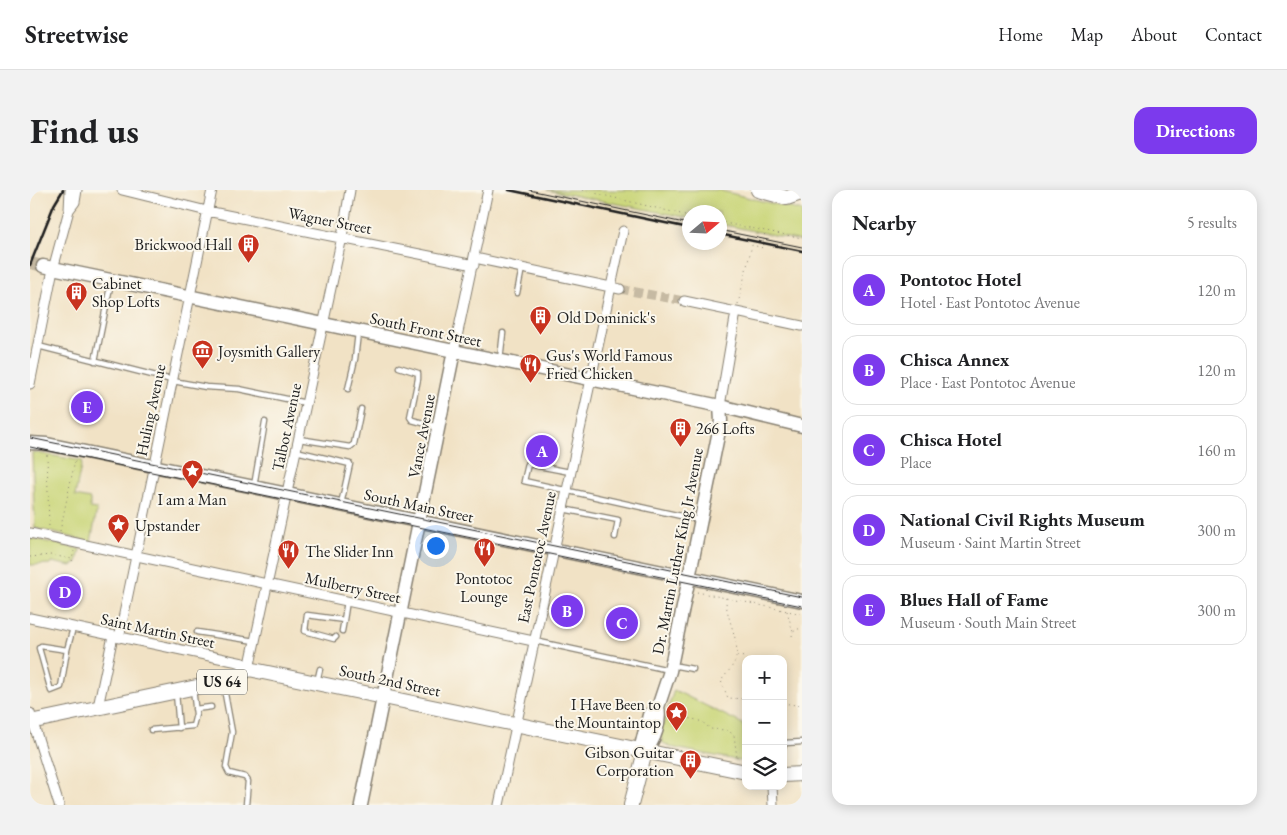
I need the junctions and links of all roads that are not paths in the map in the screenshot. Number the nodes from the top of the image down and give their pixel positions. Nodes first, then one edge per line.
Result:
1 (70, 190) edge
2 (77, 190) edge
3 (122, 190) edge
4 (212, 190) edge
5 (350, 190) edge
6 (488, 190) edge
7 (758, 190) edge
8 (800, 192) edge
9 (69, 210) junction
10 (207, 211) junction
11 (622, 231) dead end
12 (342, 237) junction
13 (475, 262) junction
14 (48, 268) junction
15 (522, 268) junction
16 (111, 280) junction
17 (610, 287) junction
18 (620, 289) tunnel mouth
19 (517, 294) dead end
20 (190, 296) junction
21 (684, 301) tunnel mouth
22 (736, 312) junction
23 (323, 325) junction
24 (802, 326) edge
25 (358, 332) junction
26 (503, 333) dead end
27 (38, 346) junction
28 (454, 351) junction
29 (96, 361) junction
30 (500, 361) junction
31 (399, 367) dead end
32 (172, 380) junction
33 (589, 381) junction
34 (30, 384) edge
35 (348, 389) dead end
36 (306, 403) junction
37 (720, 406) junction
38 (361, 409) dead end
39 (265, 422) dead end
40 (802, 426) edge
41 (439, 427) junction
42 (299, 439) junction
43 (30, 442) edge
44 (296, 451) junction
45 (153, 466) junction
46 (570, 472) junction
47 (253, 487) junction
48 (566, 490) junction
49 (287, 494) junction
50 (340, 505) junction
51 (562, 509) junction
52 (701, 521) junction
53 (420, 522) junction
54 (30, 533) edge
55 (615, 537) dead end
56 (553, 550) junction
57 (136, 555) junction
58 (690, 578) junction
59 (267, 583) junction
60 (347, 601) junction
61 (802, 601) edge
62 (401, 613) junction
63 (30, 618) edge
64 (344, 620) junction
65 (73, 628) junction
66 (342, 631) dead end
67 (197, 632) dead end
68 (323, 636) junction
69 (116, 637) junction
70 (336, 637) dead end
71 (255, 641) junction
72 (533, 641) junction
73 (322, 642) dead end
74 (67, 650) junction
75 (671, 668) junction
76 (693, 668) dead end
77 (249, 669) junction
78 (320, 669) dead end
79 (222, 682) junction
80 (316, 683) junction
81 (193, 688) junction
82 (176, 691) junction
83 (384, 697) junction
84 (98, 707) junction
85 (211, 707) dead end
86 (195, 709) junction
87 (31, 719) edge
88 (516, 724) junction
89 (179, 728) junction
90 (151, 730) dead end
91 (802, 742) edge
92 (784, 745) edge
93 (645, 751) junction
94 (742, 771) edge
95 (802, 774) edge
96 (787, 775) edge
97 (772, 790) edge
98 (58, 805) edge
99 (246, 805) edge
100 (362, 805) edge
101 (499, 805) edge
102 (631, 805) edge
103 (773, 805) edge

1 - 9 street
2 - 9 street
3 - 10 street, Wagner Street
4 - 10 street, Huling Avenue
5 - 12 street, Talbot Avenue
6 - 13 street, Vance Avenue
7 - 8 main road
9 - 14 street
10 - 12 street, Wagner Street
10 - 20 street, Huling Avenue
11 - 17 street, East Pontotoc Avenue
12 - 13 street, Wagner Street
12 - 23 street, Talbot Avenue
13 - 15 street, Wagner Street
13 - 28 street, Vance Avenue
14 - 16 main road, South Front Street
14 - 27 street
15 - 17 street, Wagner Street
15 - 19 lane
16 - 20 main road, South Front Street
16 - 29 lane
17 - 18 street, Wagner Street
17 - 33 street, East Pontotoc Avenue
20 - 23 main road, South Front Street
20 - 32 street, Huling Avenue
21 - 22 street
22 - 24 street
22 - 37 street, Dr. Martin Luther King Jr Avenue
23 - 25 main road, South Front Street
23 - 36 street, Talbot Avenue
25 - 28 main road, South Front Street
25 - 35 lane
26 - 30 lane
27 - 29 lane
27 - 34 street
28 - 30 main road, South Front Street
28 - 41 main road, Vance Avenue
29 - 32 lane
30 - 33 main road, South Front Street
31 - 41 lane
32 - 36 lane
32 - 45 street, Huling Avenue
33 - 37 main road, South Front Street
33 - 46 street, East Pontotoc Avenue
36 - 42 street, Talbot Avenue
37 - 40 main road, South Front Street
37 - 52 main road, Dr. Martin Luther King Jr Avenue
38 - 42 lane
39 - 47 lane
41 - 53 main road, Vance Avenue
42 - 44 street, Talbot Avenue
43 - 45 main road, South Main Street
44 - 49 street, Talbot Avenue
44 - 50 lane
45 - 47 main road, South Main Street
45 - 57 street, Huling Avenue
46 - 48 street, East Pontotoc Avenue
46 - 48 lane
47 - 49 main road, South Main Street
48 - 51 street, East Pontotoc Avenue
48 - 52 lane
49 - 50 main road, South Main Street
49 - 59 street, Talbot Avenue
50 - 53 main road, South Main Street
51 - 55 lane
51 - 56 street, East Pontotoc Avenue
52 - 58 main road, Dr. Martin Luther King Jr Avenue
53 - 56 main road, South Main Street
53 - 62 main road, Vance Avenue
54 - 57 street, Mulberry Street
56 - 58 main road, South Main Street
56 - 72 street, East Pontotoc Avenue
57 - 59 street, Mulberry Street
57 - 69 street, Huling Avenue
58 - 61 main road, South Main Street
58 - 75 main road, Dr. Martin Luther King Jr Avenue
59 - 60 street, Mulberry Street
59 - 71 street, Talbot Avenue
60 - 62 street, Mulberry Street
60 - 64 lane
62 - 72 street, Mulberry Street
62 - 83 main road, Vance Avenue
63 - 65 street, Saint Martin Street
64 - 66 lane
64 - 68 lane
65 - 69 street, Saint Martin Street
65 - 74 lane
67 - 71 lane
68 - 70 lane
68 - 73 lane
69 - 77 street, Saint Martin Street
69 - 84 street, Huling Avenue
71 - 77 street, Talbot Avenue
72 - 75 lane, Mulberry Street
72 - 88 street, East Pontotoc Avenue
74 - 74 lane
75 - 76 lane, Mulberry Street
75 - 93 main road, Dr. Martin Luther King Jr Avenue
77 - 79 main road, US 64
77 - 80 main road, South 2nd Street / US 64
78 - 80 lane
79 - 81 main road, US 64
79 - 99 lane
80 - 83 main road, South 2nd Street / US 64
81 - 82 main road, US 64
81 - 86 lane
82 - 84 main road, US 64
82 - 89 lane
83 - 88 main road, South 2nd Street / US 64
83 - 100 main road, Vance Avenue
84 - 87 main road, US 64
85 - 86 lane
86 - 89 lane
87 - 98 street
88 - 93 main road, South 2nd Street / US 64
88 - 101 street, East Pontotoc Avenue
89 - 90 lane
91 - 92 lane
93 - 94 main road, South 2nd Street / US 64
93 - 102 main road, Dr. Martin Luther King Jr Avenue
95 - 96 main road
97 - 103 street

